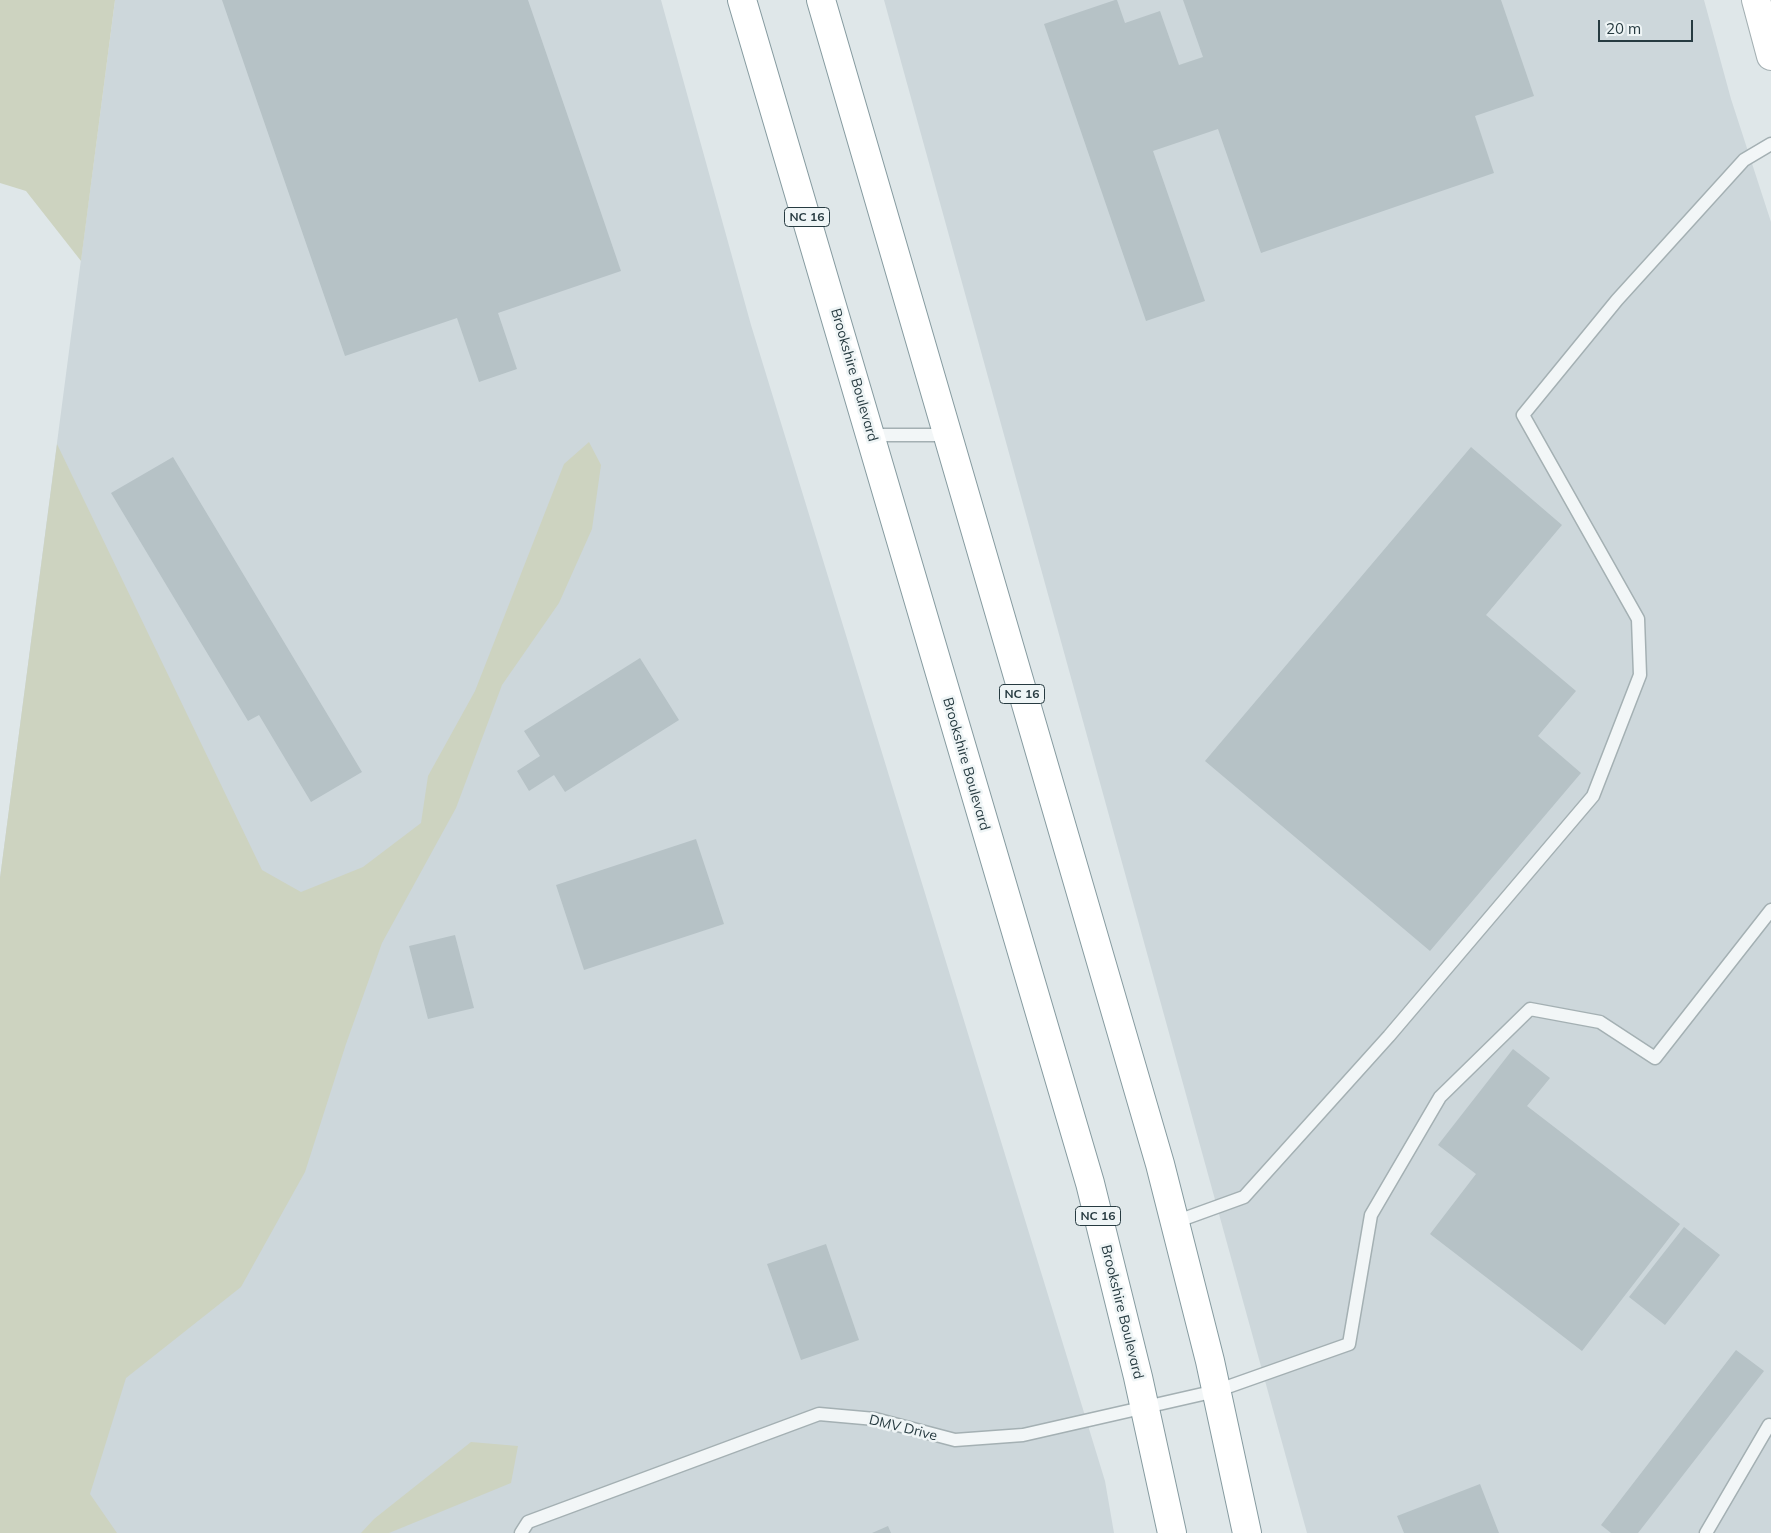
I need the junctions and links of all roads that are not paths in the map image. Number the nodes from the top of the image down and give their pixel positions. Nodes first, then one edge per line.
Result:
1 (742, 0) edge
2 (821, 0) edge
3 (1756, 0) edge
4 (1771, 56) edge
5 (1771, 144) edge
6 (871, 435) junction
7 (947, 435) junction
8 (1771, 910) edge
9 (1175, 1222) junction
10 (1216, 1391) junction
11 (1145, 1405) junction
12 (1769, 1425) dead end
13 (521, 1533) edge
14 (1172, 1533) edge
15 (1247, 1533) edge
16 (1706, 1533) edge

1 - 6 main road, Brookshire Boulevard / NC 16
2 - 7 main road, NC 16
3 - 4 main road
5 - 9 lane
6 - 7 lane
6 - 11 main road, Brookshire Boulevard / NC 16
7 - 9 main road, NC 16
8 - 10 lane, DMV Drive
9 - 10 main road, NC 16
10 - 11 lane, DMV Drive
10 - 15 main road, NC 16
11 - 13 lane, DMV Drive
11 - 14 main road, Brookshire Boulevard / NC 16
12 - 16 lane

